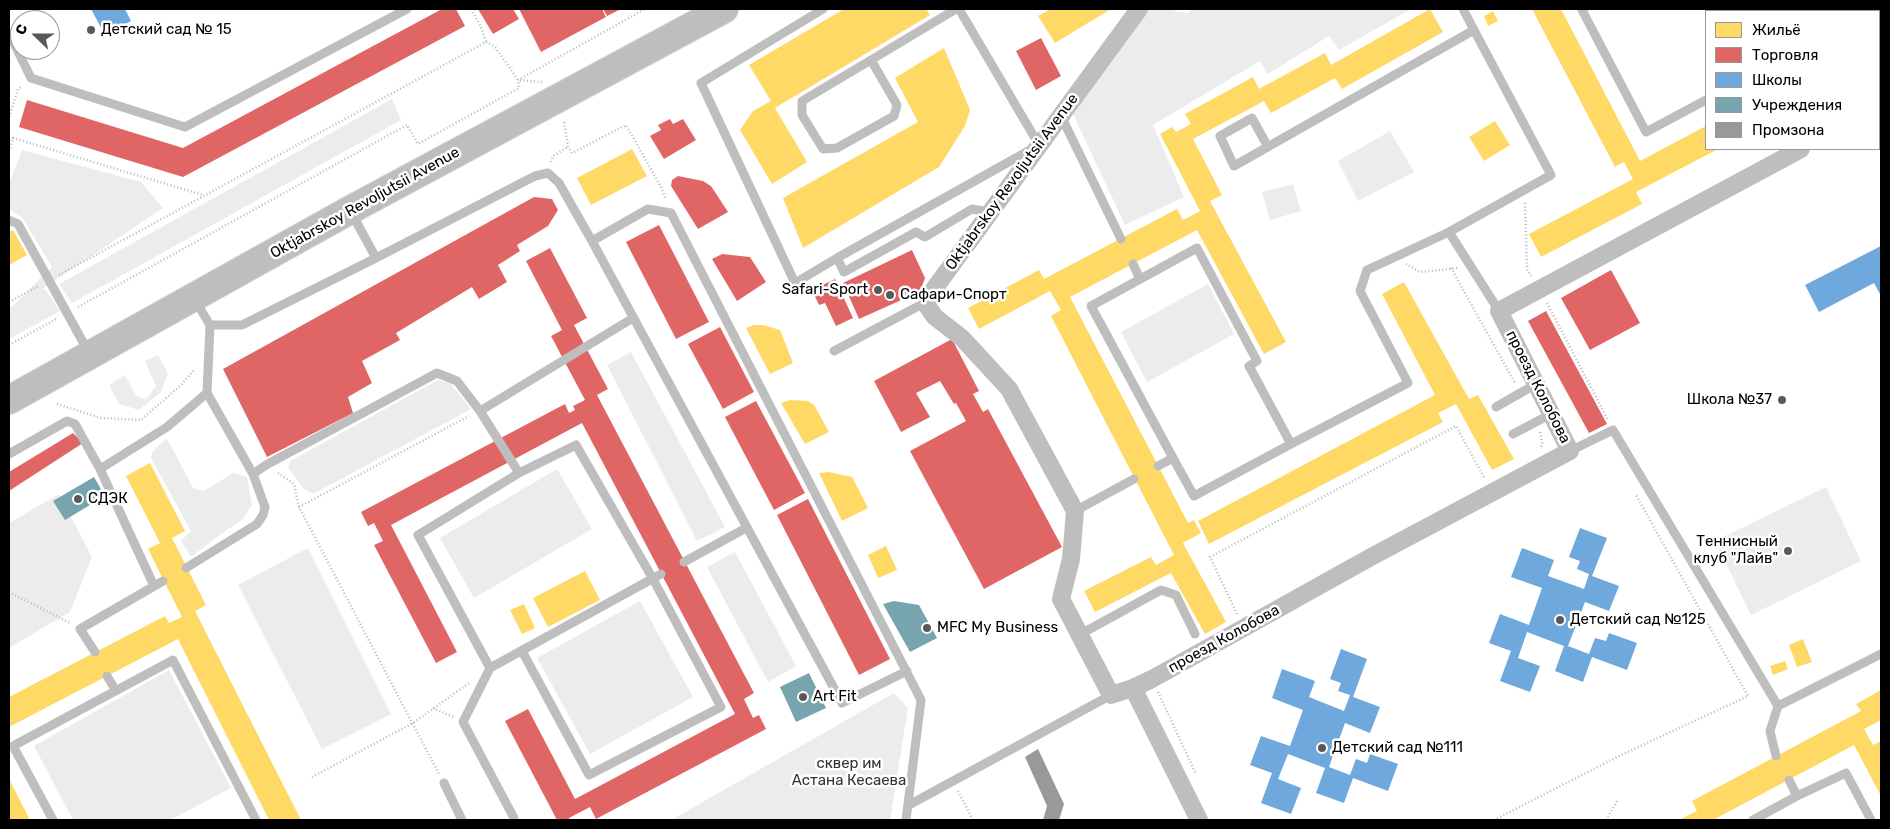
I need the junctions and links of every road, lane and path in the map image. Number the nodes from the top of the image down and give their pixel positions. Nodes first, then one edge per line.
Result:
1 (407, 9) edge
2 (471, 9) edge
3 (645, 9) edge
4 (724, 9) edge
5 (823, 9) edge
6 (957, 9) edge
7 (1138, 9) edge
8 (1463, 9) edge
9 (1584, 9) edge
10 (1474, 30) junction
11 (9, 33) edge
12 (486, 42) junction
13 (871, 60) junction
14 (30, 78) junction
15 (518, 80) junction
16 (543, 82) dead end
17 (1705, 101) edge
18 (1060, 116) junction
19 (9, 117) edge
20 (564, 122) dead end
21 (9, 136) edge
22 (13, 138) junction
23 (1039, 145) junction
24 (568, 146) junction
25 (1268, 147) junction
26 (1799, 150) edge
27 (9, 151) edge
28 (553, 156) dead end
29 (1524, 190) junction
30 (204, 195) junction
31 (350, 210) junction
32 (990, 212) junction
33 (671, 213) junction
34 (9, 220) edge
35 (1449, 232) junction
36 (1121, 239) dead end
37 (592, 241) junction
38 (376, 258) junction
39 (837, 258) junction
40 (1394, 258) junction
41 (1133, 264) dead end
42 (1471, 266) junction
43 (1451, 268) junction
44 (1140, 279) junction
45 (48, 281) junction
46 (1540, 290) junction
47 (193, 297) junction
48 (928, 301) junction
49 (9, 302) edge
50 (1499, 311) junction
51 (67, 313) junction
52 (633, 318) junction
53 (210, 325) junction
54 (9, 345) edge
55 (834, 351) dead end
56 (90, 355) junction
57 (209, 355) junction
58 (1536, 384) junction
59 (207, 393) junction
60 (1520, 393) junction
61 (9, 400) edge
62 (57, 404) dead end
63 (1496, 407) dead end
64 (480, 410) junction
65 (1551, 414) junction
66 (1535, 422) junction
67 (1613, 430) junction
68 (1513, 434) dead end
69 (1291, 444) junction
70 (1570, 451) junction
71 (1539, 452) dead end
72 (9, 454) edge
73 (1173, 458) junction
74 (266, 465) junction
75 (1158, 466) dead end
76 (100, 469) junction
77 (519, 473) junction
78 (253, 474) junction
79 (1134, 478) dead end
80 (1487, 482) dead end
81 (1635, 493) dead end
82 (299, 507) junction
83 (1075, 511) junction
84 (746, 528) junction
85 (684, 562) dead end
86 (186, 568) dead end
87 (657, 576) junction
88 (163, 581) dead end
89 (154, 586) junction
90 (9, 592) edge
91 (1239, 619) dead end
92 (80, 629) junction
93 (1079, 634) junction
94 (1196, 634) dead end
95 (522, 651) junction
96 (94, 652) dead end
97 (1881, 654) edge
98 (490, 668) junction
99 (907, 671) junction
100 (107, 676) dead end
101 (1152, 679) junction
102 (1134, 688) junction
103 (116, 691) junction
104 (1111, 695) junction
105 (1778, 706) junction
106 (433, 708) junction
107 (463, 722) junction
108 (413, 723) junction
109 (1776, 756) dead end
110 (1197, 776) dead end
111 (312, 777) dead end
112 (1789, 780) dead end
113 (953, 781) junction
114 (444, 783) joint
115 (1797, 796) junction
116 (1617, 802) dead end
117 (909, 805) junction
118 (1193, 816) edge
119 (513, 819) edge
120 (53, 820) edge
121 (256, 820) edge
122 (462, 820) edge
123 (906, 820) edge
124 (973, 820) edge
125 (1494, 820) edge
126 (1606, 820) edge
127 (1753, 820) edge
128 (1871, 820) edge

1 - 14 lane
2 - 12 path
3 - 15 path
4 - 31 main road, Oktjabrskoy Revoljutsii Avenue
5 - 39 lane
6 - 13 lane
6 - 23 lane
7 - 18 street, Oktjabrskoy Revoljutsii Avenue
8 - 10 lane
9 - 17 lane
10 - 25 lane
10 - 29 lane
11 - 14 lane
12 - 15 path
12 - 30 path
13 - 13 lane
14 - 19 path
15 - 16 path
15 - 51 path
18 - 23 street, Oktjabrskoy Revoljutsii Avenue
18 - 36 lane
20 - 24 path
21 - 22 path
22 - 27 path
22 - 30 path
23 - 32 street, Oktjabrskoy Revoljutsii Avenue
23 - 39 lane
24 - 28 path
24 - 33 path
25 - 25 lane
26 - 46 street
29 - 35 lane
29 - 46 path
30 - 45 path
31 - 38 lane
31 - 47 main road, Oktjabrskoy Revoljutsii Avenue
32 - 39 lane
32 - 48 street, Oktjabrskoy Revoljutsii Avenue
33 - 37 lane
33 - 99 lane
34 - 45 lane
35 - 40 lane
35 - 42 lane
37 - 38 lane
37 - 52 lane
38 - 53 lane
40 - 43 path
40 - 69 lane
41 - 44 lane
42 - 43 path
42 - 50 lane
43 - 60 path
44 - 69 lane
44 - 73 lane
45 - 49 path
45 - 51 lane
46 - 50 street
46 - 67 path
47 - 53 lane
47 - 56 main road, Oktjabrskoy Revoljutsii Avenue
48 - 55 lane
48 - 83 street
50 - 58 street, проезд Колобова
51 - 54 path
51 - 56 lane
52 - 64 lane
52 - 84 lane
53 - 57 lane
56 - 61 main road, Oktjabrskoy Revoljutsii Avenue
57 - 59 lane
57 - 62 path
58 - 60 lane
58 - 65 street, проезд Колобова
59 - 76 lane
59 - 78 lane
60 - 63 lane
64 - 74 lane
64 - 77 lane
64 - 82 path
65 - 66 lane
65 - 70 street, проезд Колобова
66 - 68 lane
66 - 71 path
67 - 70 lane
67 - 105 lane
69 - 73 lane
70 - 101 street, проезд Колобова
72 - 76 lane
73 - 75 lane
74 - 78 lane
74 - 82 path
76 - 89 lane
77 - 87 lane
77 - 98 lane
78 - 86 lane
79 - 83 lane
80 - 91 path
81 - 125 path
82 - 108 path
83 - 93 street
84 - 85 lane
84 - 99 lane
87 - 95 lane
87 - 95 lane
88 - 89 lane
89 - 92 lane
90 - 92 path
92 - 96 lane
93 - 94 lane
93 - 104 street
95 - 98 lane
97 - 105 lane
98 - 106 path
98 - 107 lane
99 - 117 lane
100 - 103 lane
101 - 102 street, проезд Колобова
101 - 110 path
102 - 104 street, проезд Колобова
102 - 118 street
103 - 120 lane
103 - 121 lane
104 - 113 lane
105 - 109 lane
106 - 107 path
106 - 108 path
107 - 119 lane
108 - 111 path
108 - 114 path
112 - 115 lane
113 - 117 lane
113 - 124 path
114 - 122 lane
115 - 127 lane
115 - 128 lane
116 - 126 path
117 - 123 lane

